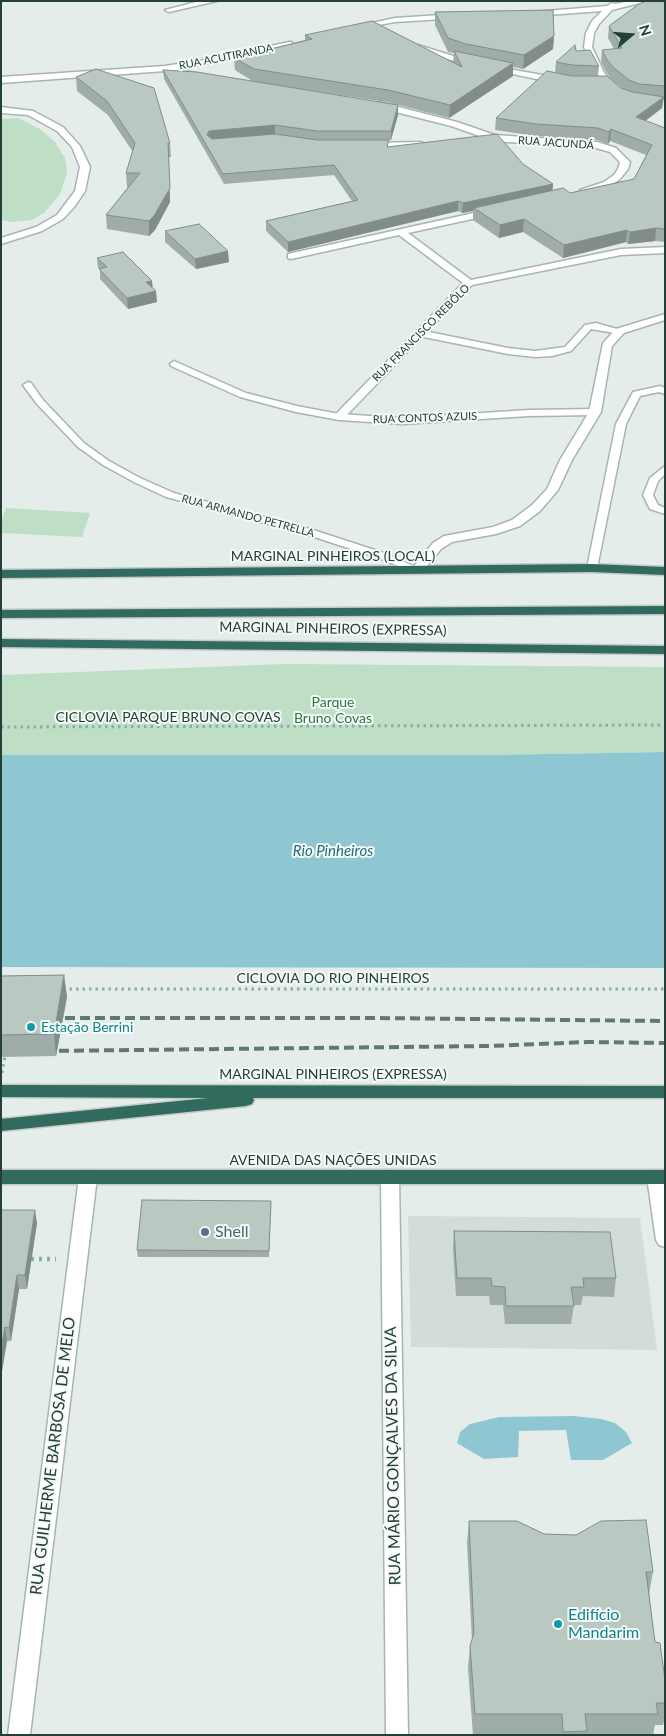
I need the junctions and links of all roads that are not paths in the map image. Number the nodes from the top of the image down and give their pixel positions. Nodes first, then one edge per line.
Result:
1 (213, 1) edge
2 (616, 1) edge
3 (644, 1) edge
4 (608, 8) junction
5 (169, 10) dead end
6 (528, 14) edge
7 (466, 15) edge
8 (370, 24) junction
9 (352, 29) edge
10 (382, 32) edge
11 (299, 42) edge
12 (407, 44) edge
13 (165, 68) junction
14 (208, 78) edge
15 (1, 80) edge
16 (571, 83) edge
17 (599, 84) edge
18 (609, 84) junction
19 (624, 96) edge
20 (370, 104) edge
21 (1, 110) edge
22 (494, 138) junction
23 (475, 140) edge
24 (430, 144) edge
25 (355, 146) edge
26 (571, 195) edge
27 (498, 211) edge
28 (402, 233) junction
29 (2, 240) edge
30 (665, 250) edge
31 (291, 256) dead end
32 (469, 283) junction
33 (665, 317) edge
34 (620, 331) junction
35 (418, 334) junction
36 (174, 364) dead end
37 (28, 385) dead end
38 (665, 391) edge
39 (595, 412) junction
40 (338, 417) junction
41 (665, 469) edge
42 (665, 511) edge
43 (592, 568) junction
44 (417, 570) junction
45 (665, 571) edge
46 (1, 574) edge
47 (665, 610) edge
48 (1, 614) edge
49 (1, 643) edge
50 (665, 650) edge
51 (1, 1091) edge
52 (321, 1092) junction
53 (665, 1092) edge
54 (1, 1125) edge
55 (1, 1177) edge
56 (390, 1177) junction
57 (660, 1177) edge
58 (88, 1178) junction
59 (665, 1240) edge
60 (19, 1735) edge
61 (397, 1735) edge

1 - 5 street
2 - 4 street
3 - 4 street
4 - 6 street
4 - 18 street
7 - 8 street
8 - 9 street
8 - 10 street
11 - 13 street, RUA ACUTIRANDA
12 - 16 street
13 - 14 street
13 - 15 street
17 - 18 street
18 - 19 street
20 - 22 street, RUA JACUNDÁ
21 - 29 street
22 - 23 street
22 - 26 street, RUA JACUNDÁ
24 - 25 street
27 - 28 street
28 - 31 street
28 - 32 street
30 - 32 street, RUA FRANCISCO REBÔLO
32 - 35 street, RUA FRANCISCO REBÔLO
33 - 34 street
34 - 35 lane
34 - 39 street
35 - 40 street, RUA FRANCISCO REBÔLO
36 - 40 lane, RUA CONTOS AZUIS
37 - 44 lane, RUA ARMANDO PETRELLA
38 - 43 lane
39 - 40 lane, RUA CONTOS AZUIS
39 - 44 street
41 - 42 lane
43 - 44 highway, MARGINAL PINHEIROS (LOCAL)
43 - 45 highway, MARGINAL PINHEIROS (LOCAL)
44 - 46 highway, MARGINAL PINHEIROS (LOCAL)
47 - 48 highway
49 - 50 highway, MARGINAL PINHEIROS (EXPRESSA)
51 - 52 highway, MARGINAL PINHEIROS (EXPRESSA)
52 - 53 highway, MARGINAL PINHEIROS (EXPRESSA)
52 - 54 highway
55 - 58 highway, AVENIDA DAS NAÇÕES UNIDAS
56 - 57 highway, AVENIDA DAS NAÇÕES UNIDAS
56 - 58 highway, AVENIDA DAS NAÇÕES UNIDAS
56 - 61 street, RUA MÁRIO GONÇALVES DA SILVA
57 - 59 street
58 - 60 street, RUA GUILHERME BARBOSA DE MELO

